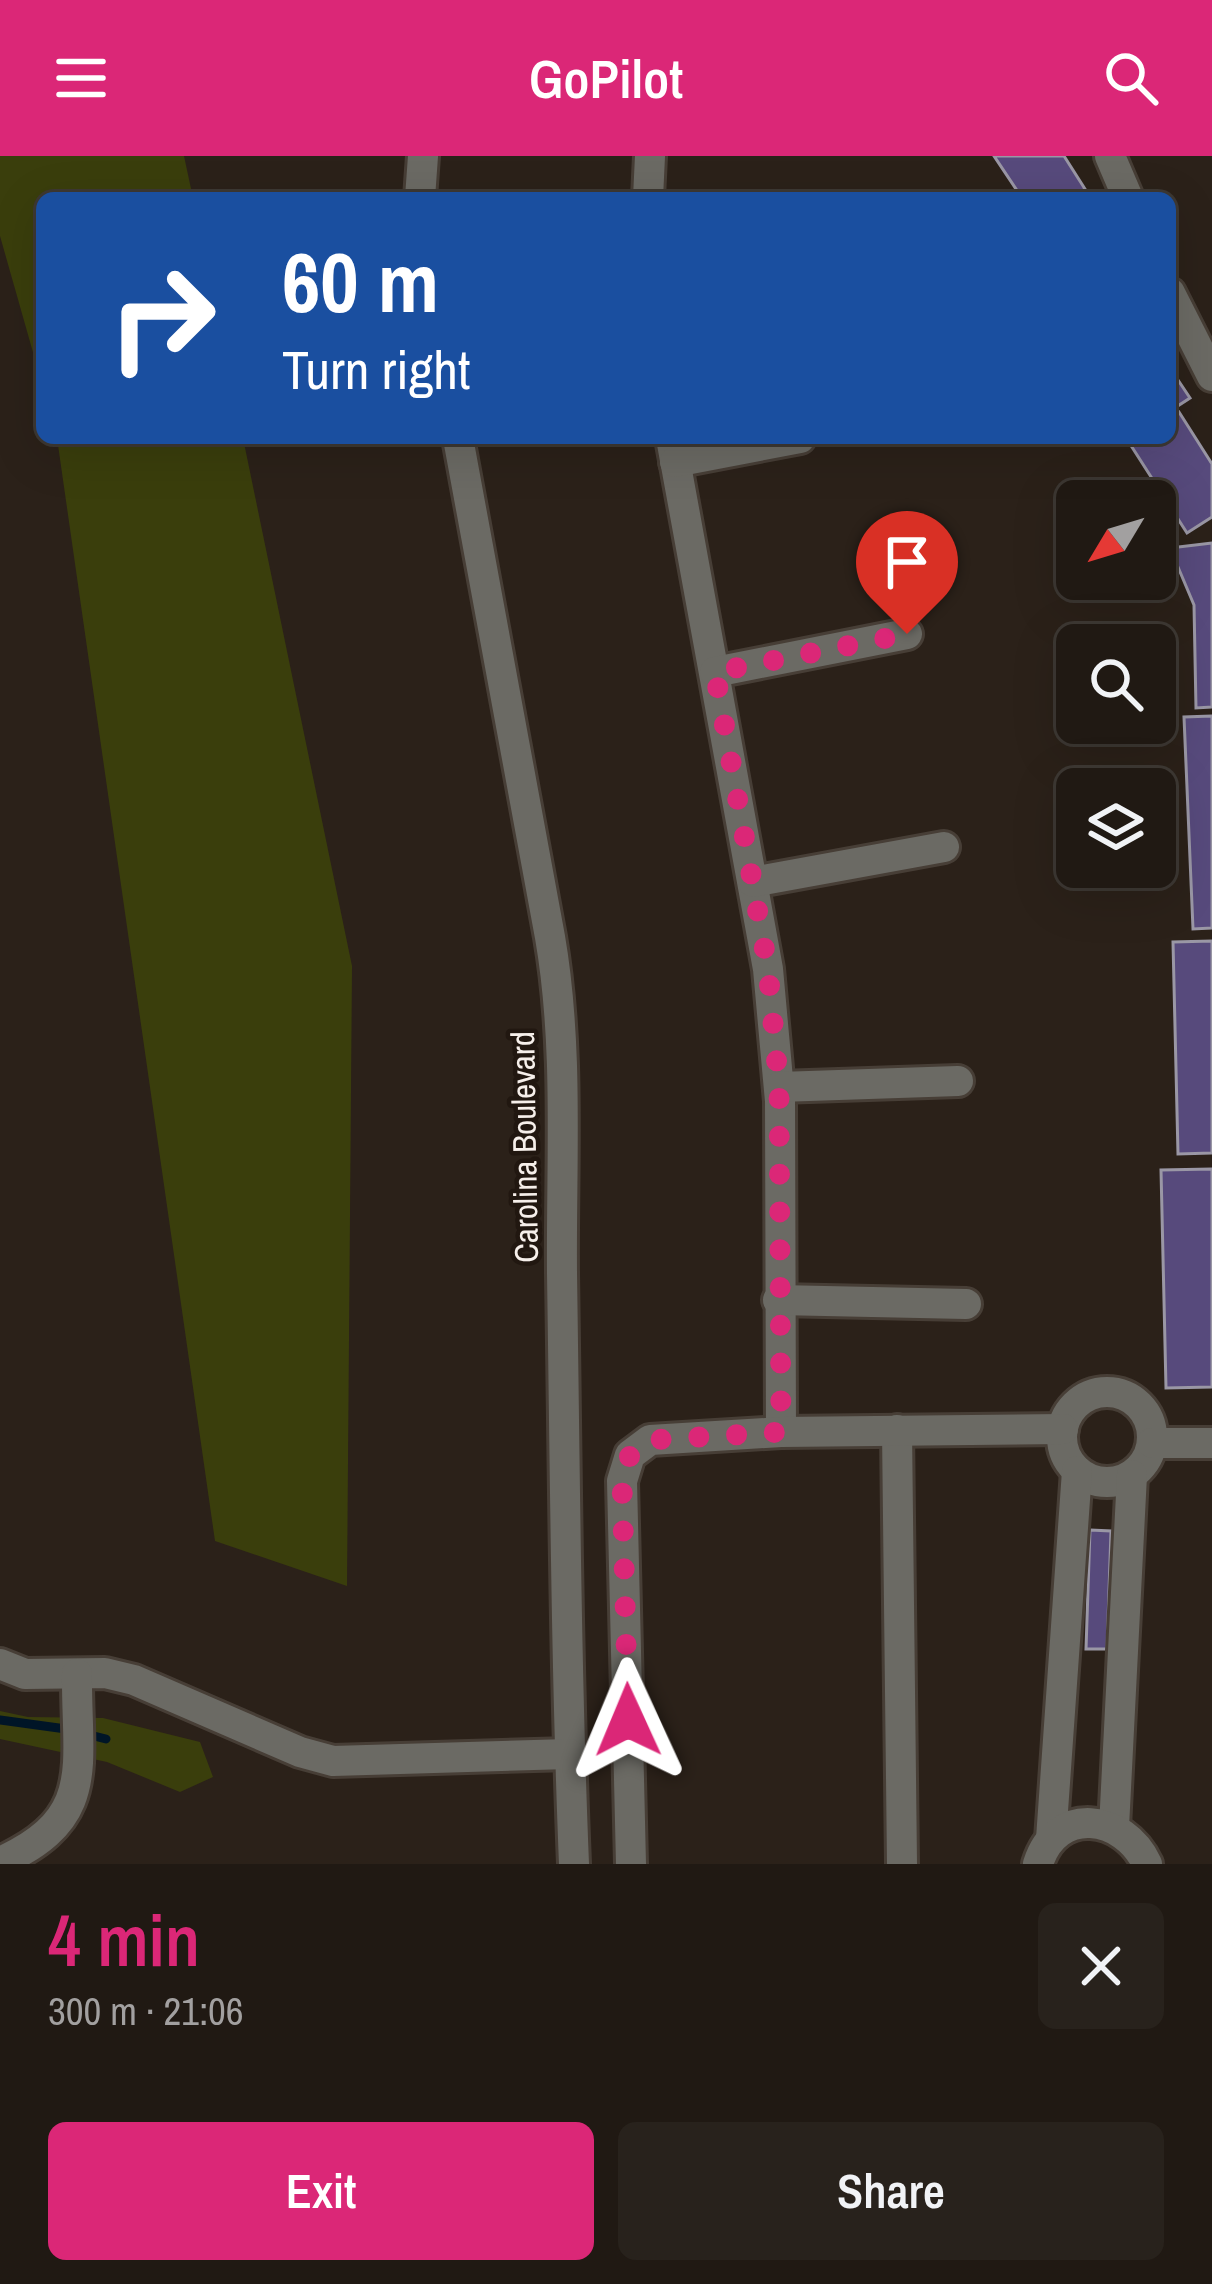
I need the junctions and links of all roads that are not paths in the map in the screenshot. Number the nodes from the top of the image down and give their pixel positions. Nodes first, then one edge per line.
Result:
1 (423, 156) edge
2 (650, 156) edge
3 (1110, 156) edge
4 (420, 192) edge
5 (649, 192) edge
6 (1125, 192) edge
7 (1176, 305) edge
8 (1212, 376) edge
9 (459, 444) edge
10 (736, 444) edge
11 (673, 450) edge
12 (907, 634) dead end
13 (715, 672) junction
14 (944, 848) dead end
15 (753, 882) junction
16 (958, 1081) dead end
17 (779, 1087) junction
18 (778, 1300) junction
19 (966, 1304) dead end
20 (1063, 1429) junction
21 (897, 1430) junction
22 (781, 1432) junction
23 (1212, 1442) edge
24 (1152, 1443) junction
25 (1077, 1471) junction
26 (1132, 1475) junction
27 (0, 1664) edge
28 (77, 1674) junction
29 (569, 1754) junction
30 (1114, 1827) junction
31 (1044, 1852) edge
32 (0, 1862) edge
33 (574, 1864) edge
34 (631, 1864) edge
35 (902, 1864) edge
36 (1147, 1864) edge

1 - 4 street
2 - 5 street
3 - 6 street
7 - 8 street
9 - 29 street, Carolina Boulevard
10 - 11 street
11 - 13 street
12 - 13 street
13 - 15 street
14 - 15 street
15 - 17 street
16 - 17 street
17 - 18 street
18 - 19 street
18 - 22 street
20 - 21 street
20 - 24 street
20 - 25 street
21 - 22 street
21 - 35 street
22 - 34 street
23 - 24 street
24 - 26 street
25 - 26 street
25 - 31 street
26 - 30 street
27 - 28 street
28 - 29 street
28 - 32 street
29 - 33 street, Carolina Boulevard
30 - 31 street
30 - 36 street

